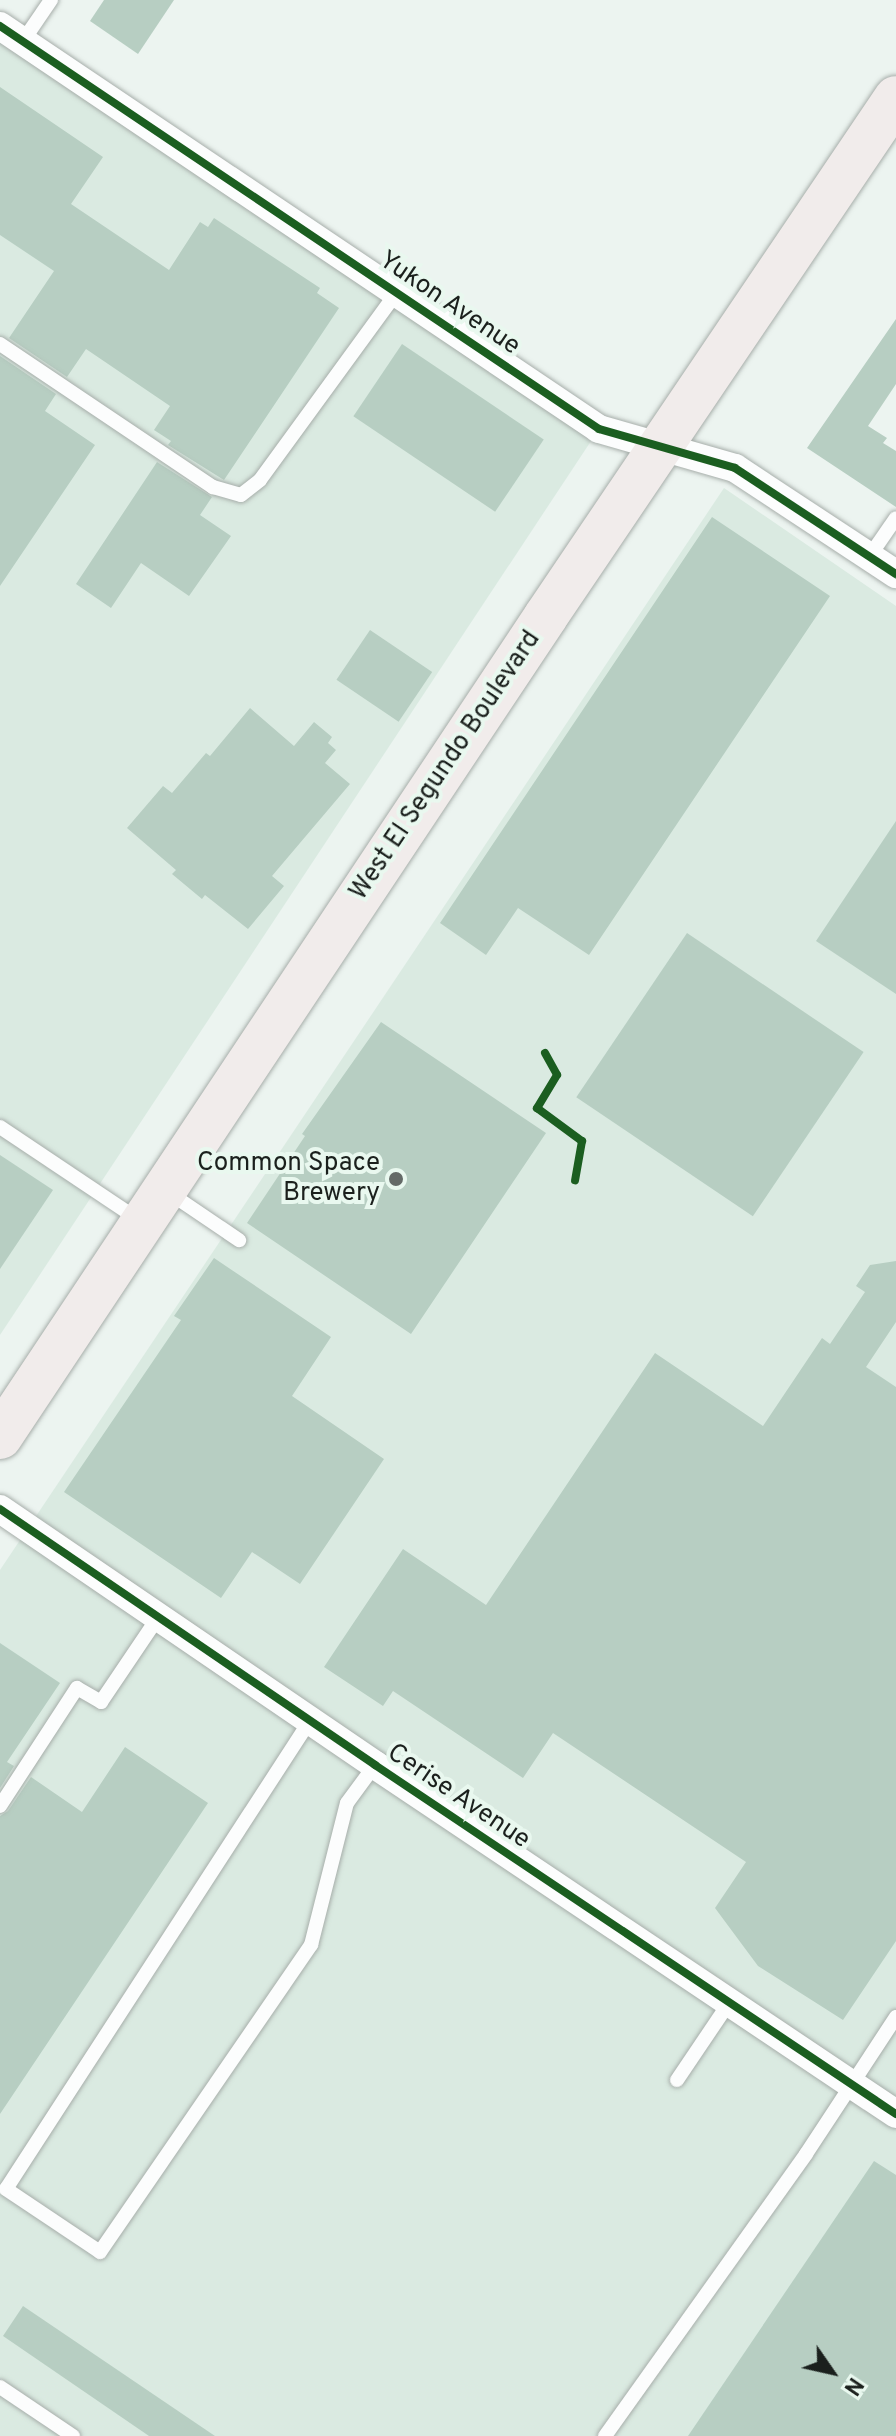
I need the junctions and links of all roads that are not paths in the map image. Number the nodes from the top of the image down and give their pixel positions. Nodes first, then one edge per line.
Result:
1 (51, 0) edge
2 (11, 33) edge
3 (896, 98) edge
4 (397, 292) junction
5 (0, 344) edge
6 (660, 447) junction
7 (896, 518) edge
8 (869, 557) junction
9 (896, 574) edge
10 (0, 1127) edge
11 (153, 1206) junction
12 (239, 1240) dead end
13 (2, 1430) edge
14 (0, 1509) edge
15 (159, 1616) junction
16 (311, 1719) junction
17 (375, 1765) junction
18 (0, 1806) edge
19 (729, 2003) junction
20 (896, 2017) edge
21 (677, 2080) dead end
22 (853, 2085) junction
23 (896, 2114) edge
24 (0, 2387) edge
25 (73, 2436) edge
26 (605, 2436) edge

1 - 2 lane
2 - 4 street, Yukon Avenue
3 - 6 main road, West El Segundo Boulevard
4 - 5 lane
4 - 6 street, Yukon Avenue
6 - 8 street, Yukon Avenue
6 - 11 main road, West El Segundo Boulevard
7 - 8 lane
8 - 9 street, Yukon Avenue
10 - 11 lane
11 - 12 lane
11 - 13 main road, West El Segundo Boulevard
14 - 15 street, Cerise Avenue
15 - 16 street, Cerise Avenue
15 - 18 lane
16 - 17 street, Cerise Avenue
16 - 17 lane
17 - 19 street, Cerise Avenue
19 - 21 lane
19 - 22 street, Cerise Avenue
20 - 22 lane
22 - 23 street, Cerise Avenue
22 - 26 lane
24 - 25 lane

